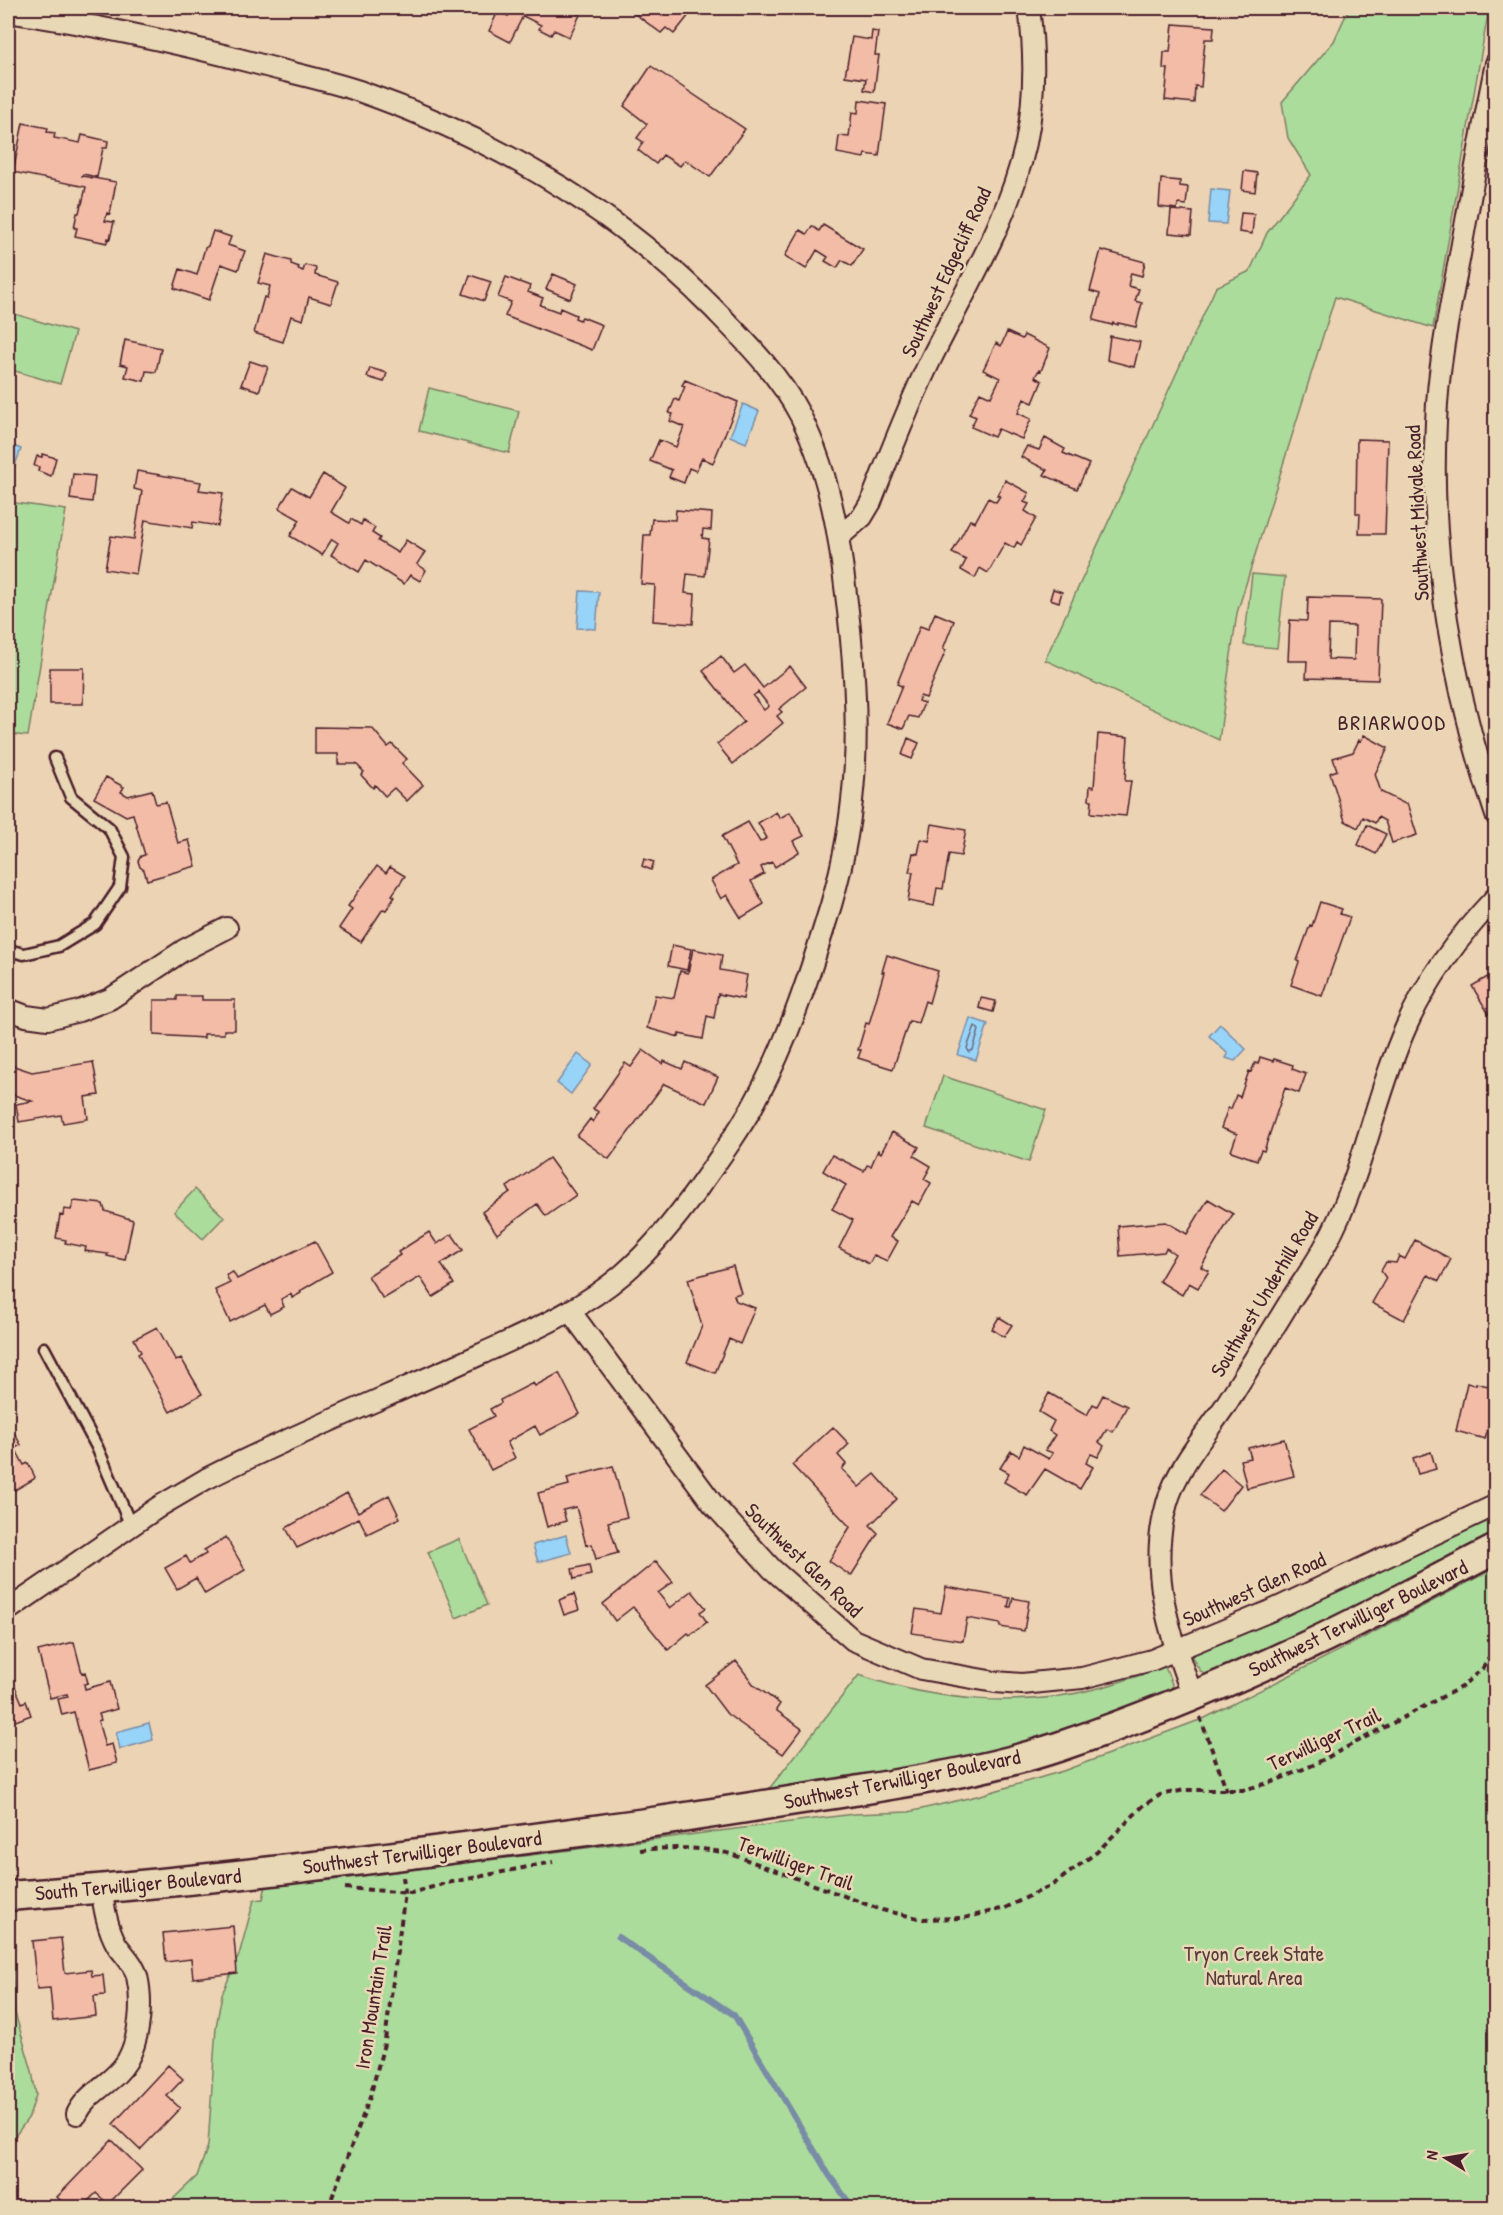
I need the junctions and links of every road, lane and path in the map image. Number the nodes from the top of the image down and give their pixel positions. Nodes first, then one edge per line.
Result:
1 (1029, 8) edge
2 (8, 12) edge
3 (1496, 63) edge
4 (839, 537) junction
5 (55, 758) dead end
6 (1496, 815) edge
7 (1496, 897) edge
8 (227, 928) dead end
9 (8, 950) edge
10 (8, 1009) edge
11 (570, 1311) junction
12 (44, 1348) dead end
13 (1496, 1505) edge
14 (131, 1526) junction
15 (1496, 1549) edge
16 (8, 1610) edge
17 (1496, 1646) edge
18 (1176, 1650) junction
19 (1193, 1697) junction
20 (1227, 1791) junction
21 (631, 1851) dead end
22 (401, 1855) junction
23 (557, 1861) dead end
24 (269, 1872) joint
25 (340, 1887) dead end
26 (101, 1888) junction
27 (405, 1893) junction
28 (8, 1896) edge
29 (77, 2114) dead end
30 (328, 2208) edge

1 - 4 street, Southwest Edgecliff Road
2 - 4 street
3 - 6 street, Southwest Midvale Road
4 - 11 street
5 - 9 lane
7 - 18 street, Southwest Underhill Road
8 - 10 street
11 - 14 street
11 - 18 street, Southwest Glen Road
12 - 14 lane
13 - 18 street, Southwest Glen Road
14 - 16 street
15 - 19 main road, Southwest Terwilliger Boulevard
17 - 20 path, Terwilliger Trail
18 - 19 street, Southwest Underhill Road
19 - 20 path
19 - 22 main road, Southwest Terwilliger Boulevard
20 - 21 path, Terwilliger Trail
22 - 24 main road, Southwest Terwilliger Boulevard
22 - 27 path, Iron Mountain Trail
23 - 27 path
24 - 26 main road, South Terwilliger Boulevard
25 - 27 path
26 - 28 main road, South Terwilliger Boulevard
26 - 29 street
27 - 30 path, Iron Mountain Trail

